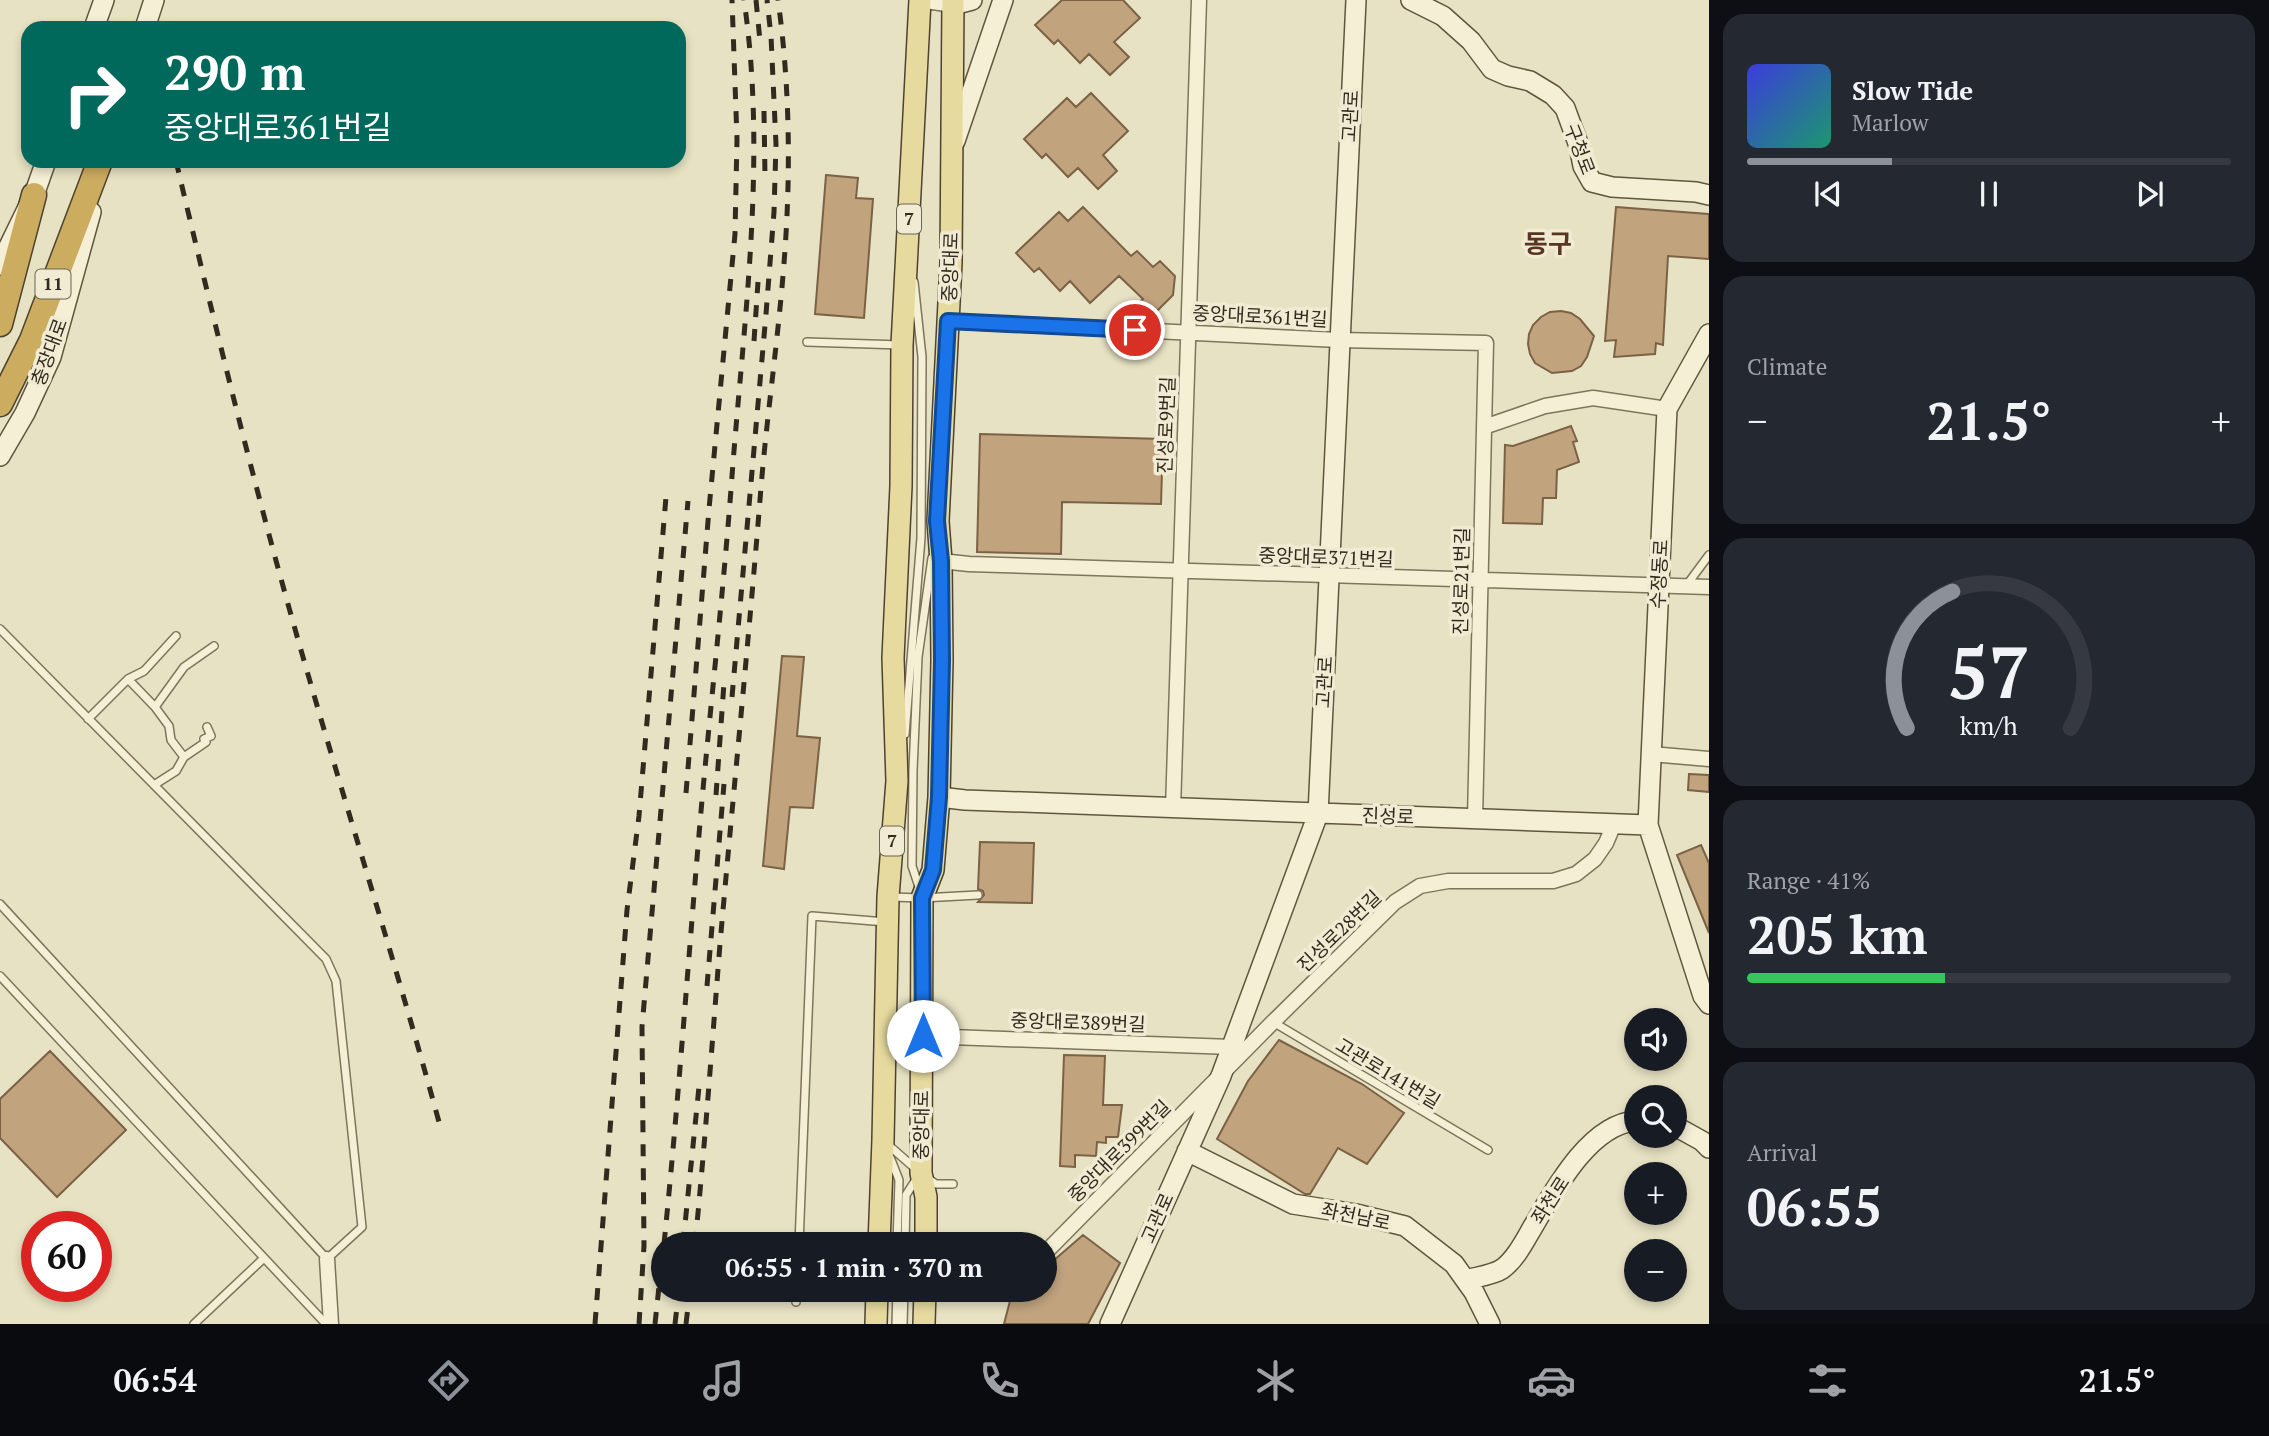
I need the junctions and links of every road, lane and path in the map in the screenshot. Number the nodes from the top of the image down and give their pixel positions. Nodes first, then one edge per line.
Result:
1 (104, 0) edge
2 (154, 0) edge
3 (920, 0) edge
4 (1003, 0) edge
5 (1199, 0) edge
6 (1356, 0) edge
7 (1411, 0) edge
8 (959, 2) edge
9 (96, 21) edge
10 (147, 21) edge
11 (951, 152) junction
12 (44, 168) edge
13 (100, 168) edge
14 (101, 168) edge
15 (34, 195) junction
16 (1709, 195) edge
17 (908, 225) junction
18 (0, 265) edge
19 (948, 321) junction
20 (0, 324) edge
21 (1188, 332) junction
22 (1709, 334) edge
23 (1339, 340) junction
24 (807, 342) dead end
25 (1486, 343) joint
26 (902, 345) junction
27 (0, 404) edge
28 (1667, 409) junction
29 (1484, 427) junction
30 (0, 456) edge
31 (937, 521) junction
32 (1709, 555) edge
33 (941, 561) junction
34 (1180, 571) junction
35 (1329, 576) junction
36 (1481, 580) junction
37 (1659, 585) junction
38 (1685, 586) junction
39 (1709, 587) edge
40 (0, 629) edge
41 (176, 636) dead end
42 (214, 646) dead end
43 (128, 679) junction
44 (155, 707) junction
45 (88, 719) junction
46 (207, 727) dead end
47 (1651, 754) junction
48 (184, 757) junction
49 (1709, 759) edge
50 (897, 781) junction
51 (154, 785) junction
52 (939, 797) junction
53 (1172, 809) junction
54 (1318, 814) junction
55 (1475, 819) junction
56 (1614, 824) junction
57 (1648, 825) junction
58 (978, 895) dead end
59 (888, 897) junction
60 (922, 898) junction
61 (0, 904) edge
62 (887, 922) junction
63 (0, 976) edge
64 (1709, 1004) edge
65 (1273, 1022) junction
66 (923, 1036) junction
67 (1232, 1046) junction
68 (1220, 1076) junction
69 (1624, 1122) edge
70 (1687, 1133) edge
71 (883, 1140) junction
72 (1709, 1148) edge
73 (1488, 1150) dead end
74 (1187, 1151) junction
75 (921, 1173) junction
76 (953, 1184) dead end
77 (799, 1232) edge
78 (879, 1232) edge
79 (898, 1232) edge
80 (905, 1232) edge
81 (926, 1232) edge
82 (1057, 1241) edge
83 (264, 1258) junction
84 (327, 1259) junction
85 (1465, 1280) junction
86 (877, 1302) edge
87 (897, 1302) edge
88 (904, 1302) edge
89 (925, 1302) edge
90 (194, 1324) edge
91 (329, 1324) edge
92 (876, 1324) edge
93 (896, 1324) edge
94 (903, 1324) edge
95 (924, 1324) edge
96 (1110, 1324) edge
97 (1490, 1324) edge

1 - 9 street
2 - 10 street
3 - 8 street
3 - 17 main road, 중앙대로 / 7
4 - 11 street
5 - 21 street, 진성로9번길
6 - 23 street, 고관로
7 - 16 street, 구청로
8 - 11 main road, 중앙대로
11 - 19 main road, 중앙대로
12 - 15 street
13 - 27 highway, 11
14 - 30 street, 충장대로
15 - 18 street
15 - 20 highway, 11
17 - 26 main road, 중앙대로 / 7
17 - 50 lane
19 - 21 street, 중앙대로361번길
19 - 31 main road, 중앙대로
21 - 23 street, 중앙대로361번길
21 - 34 street, 진성로9번길
22 - 28 street, 수정동로
23 - 25 street, 중앙대로361번길
23 - 35 street, 고관로
24 - 26 lane
25 - 29 street, 진성로21번길
26 - 50 main road, 중앙대로 / 7
28 - 29 street
28 - 37 street, 수정동로
29 - 36 street, 진성로21번길
31 - 33 main road, 중앙대로
31 - 60 lane
32 - 38 lane
33 - 34 street, 중앙대로371번길
33 - 52 main road, 중앙대로
34 - 35 street, 중앙대로371번길
34 - 53 street, 진성로9번길
35 - 36 street, 중앙대로371번길
35 - 54 street, 고관로
36 - 37 street, 중앙대로371번길
36 - 55 street, 진성로21번길
37 - 38 street, 중앙대로371번길
37 - 47 street, 수정동로
38 - 39 street, 중앙대로371번길
40 - 45 lane
41 - 43 lane
42 - 44 lane
43 - 44 lane
43 - 45 lane
44 - 48 lane
45 - 51 lane
46 - 48 lane
47 - 49 street
47 - 57 street, 수정동로
48 - 51 lane
50 - 59 main road, 중앙대로 / 7
51 - 84 lane
52 - 53 street, 진성로
52 - 60 main road, 중앙대로
53 - 54 street, 진성로
54 - 55 street, 진성로
54 - 67 street, 고관로
55 - 56 street, 진성로
56 - 57 street, 진성로
56 - 65 street, 진성로28번길
57 - 64 street
58 - 60 lane
59 - 60 lane
59 - 62 main road, 중앙대로 / 7
60 - 66 main road, 중앙대로
61 - 84 lane
62 - 71 main road, 중앙대로 / 7
62 - 77 lane
63 - 83 lane
65 - 68 street, 진성로28번길
65 - 73 lane, 고관로141번길
66 - 67 street, 중앙대로389번길
66 - 75 main road, 중앙대로
67 - 68 street, 고관로
68 - 74 street, 고관로
68 - 82 street, 중앙대로399번길
69 - 85 street, 좌천로
70 - 72 street
71 - 75 lane
71 - 78 main road, 중앙대로 / 7
71 - 79 lane
74 - 85 street, 좌천남로
74 - 96 street, 고관로
75 - 76 lane
75 - 80 lane
75 - 81 main road, 중앙대로
83 - 90 lane
83 - 91 lane
84 - 91 street
85 - 97 street, 좌천남로
86 - 92 main road
87 - 93 lane
88 - 94 lane
89 - 95 main road

